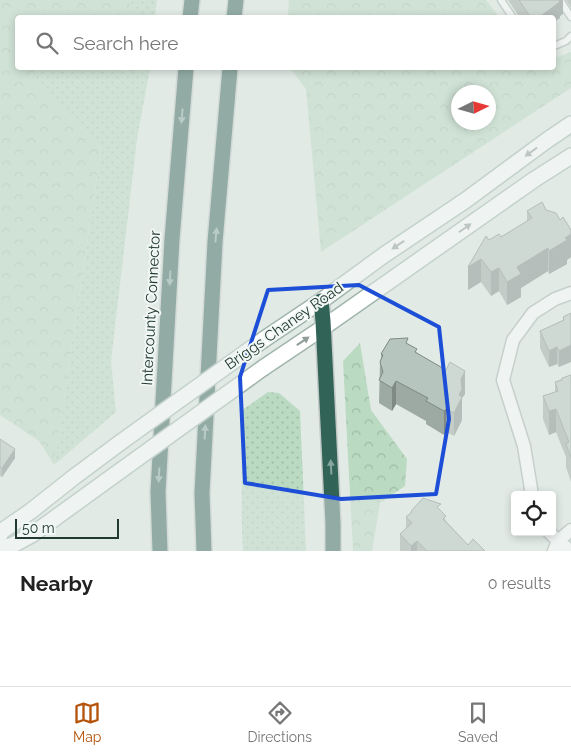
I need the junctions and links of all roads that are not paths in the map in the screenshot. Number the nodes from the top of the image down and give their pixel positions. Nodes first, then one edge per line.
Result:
1 (192, 0) edge
2 (236, 0) edge
3 (501, 0) edge
4 (560, 0) edge
5 (190, 15) edge
6 (234, 15) edge
7 (511, 15) edge
8 (571, 17) edge
9 (571, 36) edge
10 (556, 45) edge
11 (186, 70) edge
12 (230, 70) edge
13 (571, 124) edge
14 (571, 156) edge
15 (571, 293) edge
16 (321, 301) junction
17 (324, 327) junction
18 (531, 491) edge
19 (571, 530) edge
20 (0, 534) edge
21 (554, 542) edge
22 (0, 547) edge
23 (160, 551) edge
24 (204, 551) edge
25 (332, 551) edge
26 (571, 551) edge

1 - 5 highway
2 - 6 highway
3 - 7 lane
4 - 8 lane
9 - 10 lane
11 -> 23 highway, Intercounty Connector
24 -> 12 highway
13 -> 16 main road, Briggs Chaney Road
17 -> 14 main road, Briggs Chaney Road
15 - 18 street
16 - 17 highway
16 - 20 main road, Briggs Chaney Road, bridge
22 -> 17 main road, Briggs Chaney Road, bridge
25 -> 17 highway
19 - 21 street
21 - 26 street

